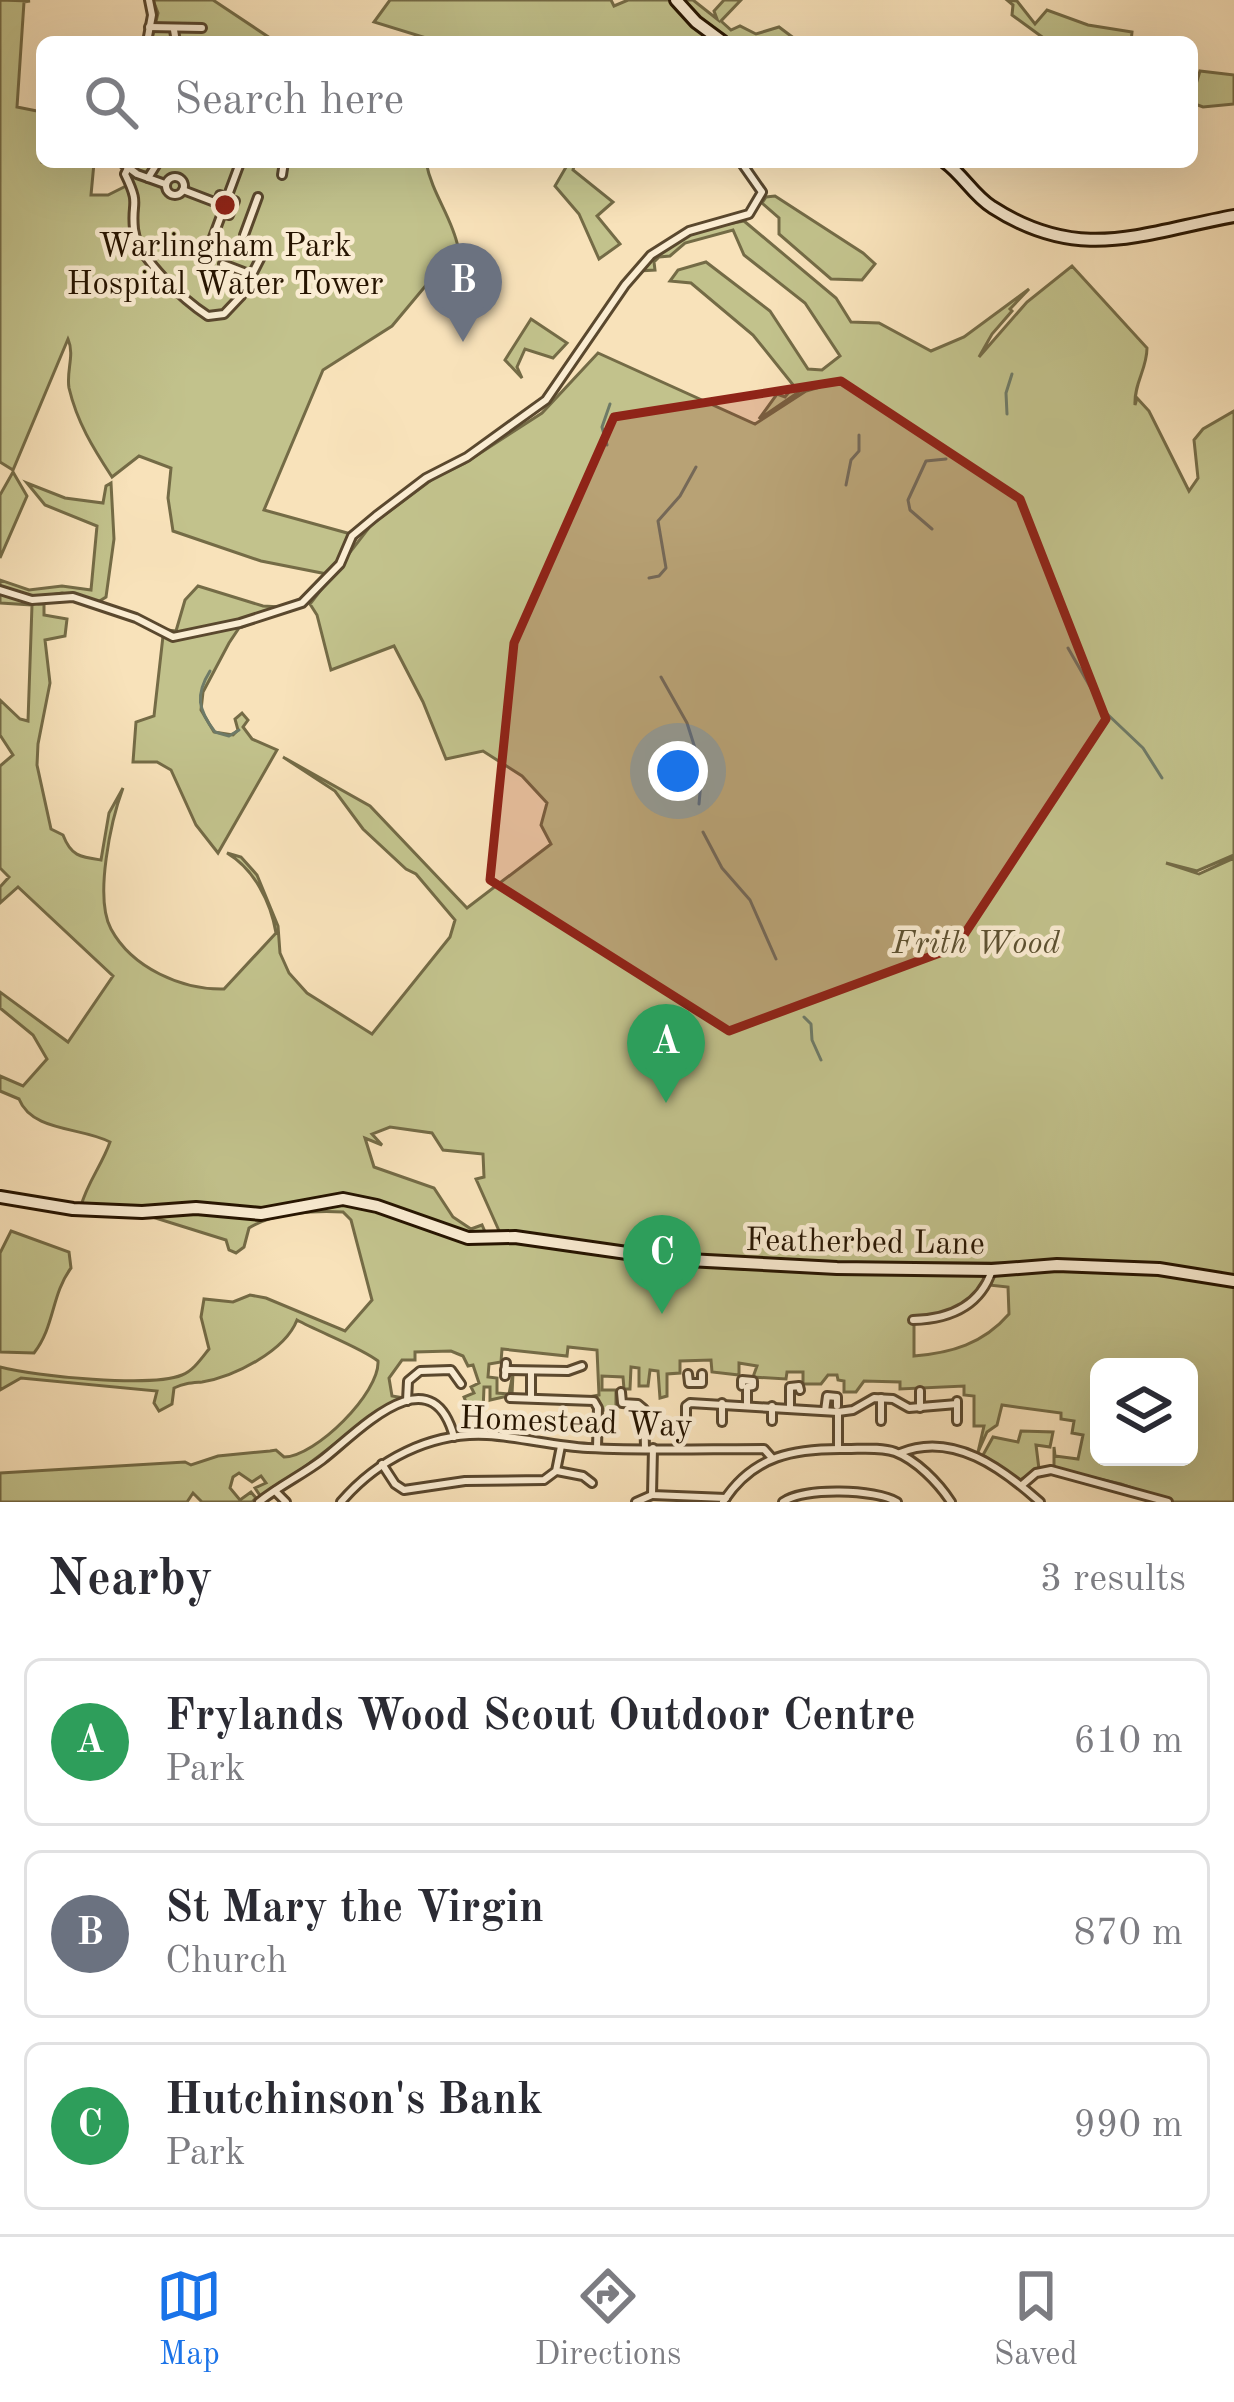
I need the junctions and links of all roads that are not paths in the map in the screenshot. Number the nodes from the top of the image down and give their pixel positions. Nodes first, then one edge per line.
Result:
1 (149, 0) edge
2 (676, 0) edge
3 (149, 27) junction
4 (202, 28) dead end
5 (174, 30) junction
6 (148, 36) edge
7 (175, 36) edge
8 (715, 36) edge
9 (124, 168) edge
10 (130, 168) edge
11 (154, 168) edge
12 (238, 168) edge
13 (283, 168) edge
14 (745, 168) edge
15 (951, 168) edge
16 (282, 175) dead end
17 (148, 178) junction
18 (258, 197) dead end
19 (227, 198) junction
20 (217, 202) junction
21 (232, 208) junction
22 (222, 213) junction
23 (251, 215) junction
24 (1234, 216) edge
25 (244, 235) dead end
26 (209, 248) dead end
27 (264, 251) dead end
28 (223, 264) dead end
29 (249, 274) junction
30 (0, 590) edge
31 (0, 1197) edge
32 (992, 1270) junction
33 (1234, 1281) edge
34 (913, 1319) dead end
35 (581, 1366) dead end
36 (505, 1370) dead end
37 (531, 1370) junction
38 (688, 1374) dead end
39 (702, 1374) dead end
40 (461, 1384) dead end
41 (695, 1385) junction
42 (747, 1387) dead end
43 (800, 1390) dead end
44 (920, 1391) dead end
45 (621, 1392) dead end
46 (531, 1398) junction
47 (881, 1398) junction
48 (509, 1399) dead end
49 (407, 1401) junction
50 (695, 1403) junction
51 (722, 1403) junction
52 (747, 1406) junction
53 (772, 1406) junction
54 (790, 1407) junction
55 (920, 1408) junction
56 (838, 1409) junction
57 (825, 1412) junction
58 (686, 1420) dead end
59 (881, 1420) dead end
60 (772, 1421) dead end
61 (957, 1421) dead end
62 (722, 1422) dead end
63 (454, 1437) junction
64 (561, 1446) junction
65 (597, 1448) junction
66 (649, 1448) junction
67 (838, 1449) junction
68 (900, 1453) junction
69 (772, 1458) junction
70 (382, 1464) junction
71 (556, 1471) junction
72 (592, 1483) dead end
73 (1022, 1486) junction
74 (275, 1491) junction
75 (652, 1495) junction
76 (726, 1500) edge
77 (947, 1501) edge
78 (259, 1502) edge
79 (286, 1502) edge
80 (341, 1502) edge
81 (636, 1502) edge
82 (783, 1502) edge
83 (897, 1502) edge
84 (1040, 1502) edge
85 (1168, 1502) edge

1 - 3 street
2 - 8 street
3 - 5 street
3 - 6 street
4 - 5 street
5 - 7 street
9 - 29 street
10 - 17 street
11 - 17 street
12 - 19 street
13 - 16 street
14 - 30 street
15 - 24 street
17 - 20 street
18 - 23 street
19 - 20 street
19 - 21 street
20 - 22 street
21 - 22 street
21 - 23 street
22 - 26 street
23 - 25 street
27 - 29 street
28 - 29 street
31 - 32 street, Featherbed Lane
32 - 33 street, Featherbed Lane
32 - 34 street
35 - 37 street
36 - 37 street
37 - 46 street
38 - 41 street
39 - 41 street
40 - 49 street
41 - 50 street
42 - 52 street
43 - 54 street
44 - 55 street
45 - 66 street
46 - 48 street
46 - 65 street
47 - 55 street
47 - 56 street
47 - 59 street
49 - 63 street
49 - 74 street
50 - 51 street
50 - 58 street
51 - 52 street
51 - 62 street
52 - 53 street
53 - 54 street
53 - 60 street
54 - 57 street
55 - 61 street
56 - 57 street
56 - 57 street
56 - 67 street
63 - 64 street, Homestead Way
63 - 70 street, Homestead Way
64 - 65 street, Homestead Way
64 - 71 street
65 - 66 street, Homestead Way
66 - 69 street, Homestead Way
66 - 75 street
67 - 68 street
67 - 69 street
68 - 73 street
68 - 77 street
69 - 76 street
70 - 71 street
70 - 80 street, Homestead Way
71 - 72 street
73 - 84 street
73 - 85 street
74 - 78 street
74 - 79 street
75 - 76 street
75 - 81 street
82 - 83 street

